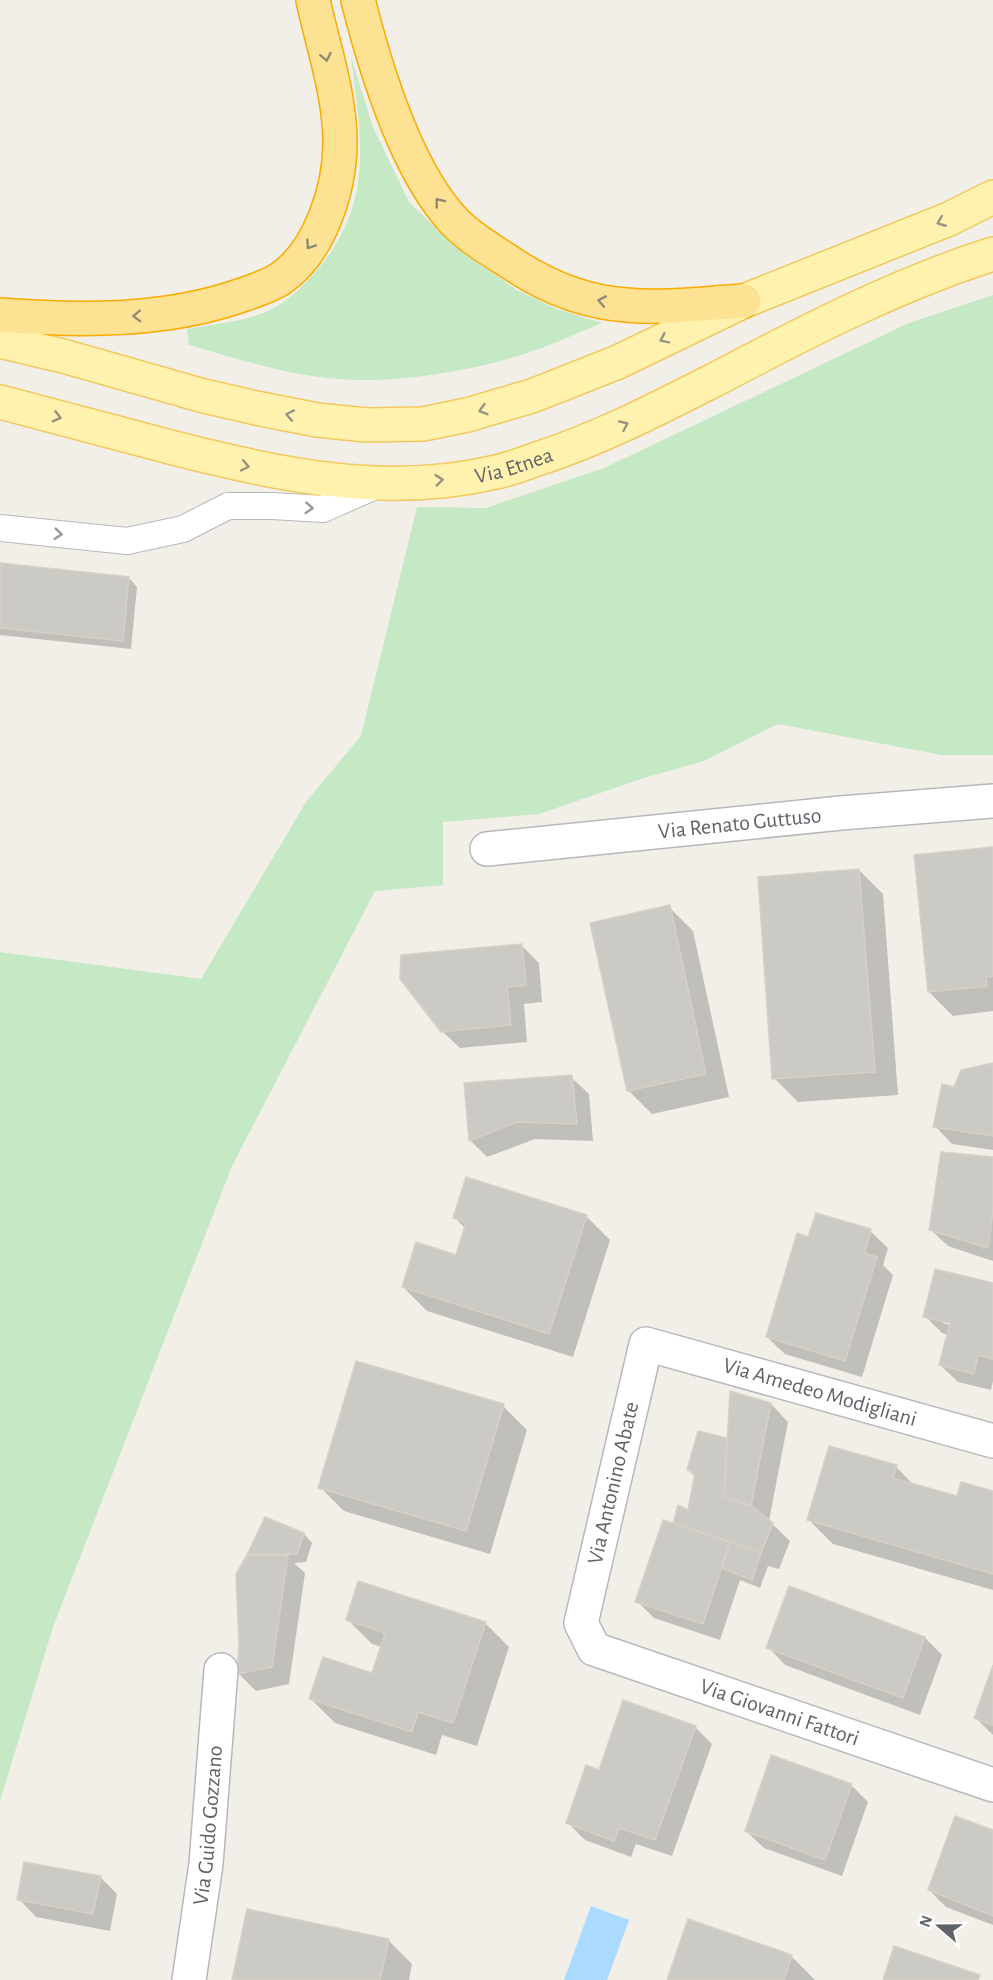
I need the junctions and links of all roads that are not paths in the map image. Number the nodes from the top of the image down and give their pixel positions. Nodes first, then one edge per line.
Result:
1 (313, 0) edge
2 (358, 0) edge
3 (993, 196) edge
4 (993, 254) edge
5 (744, 300) junction
6 (0, 315) edge
7 (0, 341) edge
8 (0, 402) edge
9 (384, 483) junction
10 (0, 528) edge
11 (993, 801) edge
12 (487, 849) dead end
13 (646, 1344) joint
14 (993, 1441) edge
15 (581, 1623) joint
16 (221, 1670) dead end
17 (993, 1785) edge
18 (189, 1980) edge

1 -> 6 highway
5 -> 2 highway
3 -> 5 main road
9 -> 4 main road, Via Etnea
5 -> 7 main road
8 -> 9 main road, Via Etnea
10 -> 9 lane
11 - 12 street, Via Renato Guttuso
13 - 14 street, Via Amedeo Modigliani
13 - 15 street, Via Antonino Abate
15 - 17 street, Via Giovanni Fattori
16 - 18 street, Via Guido Gozzano

